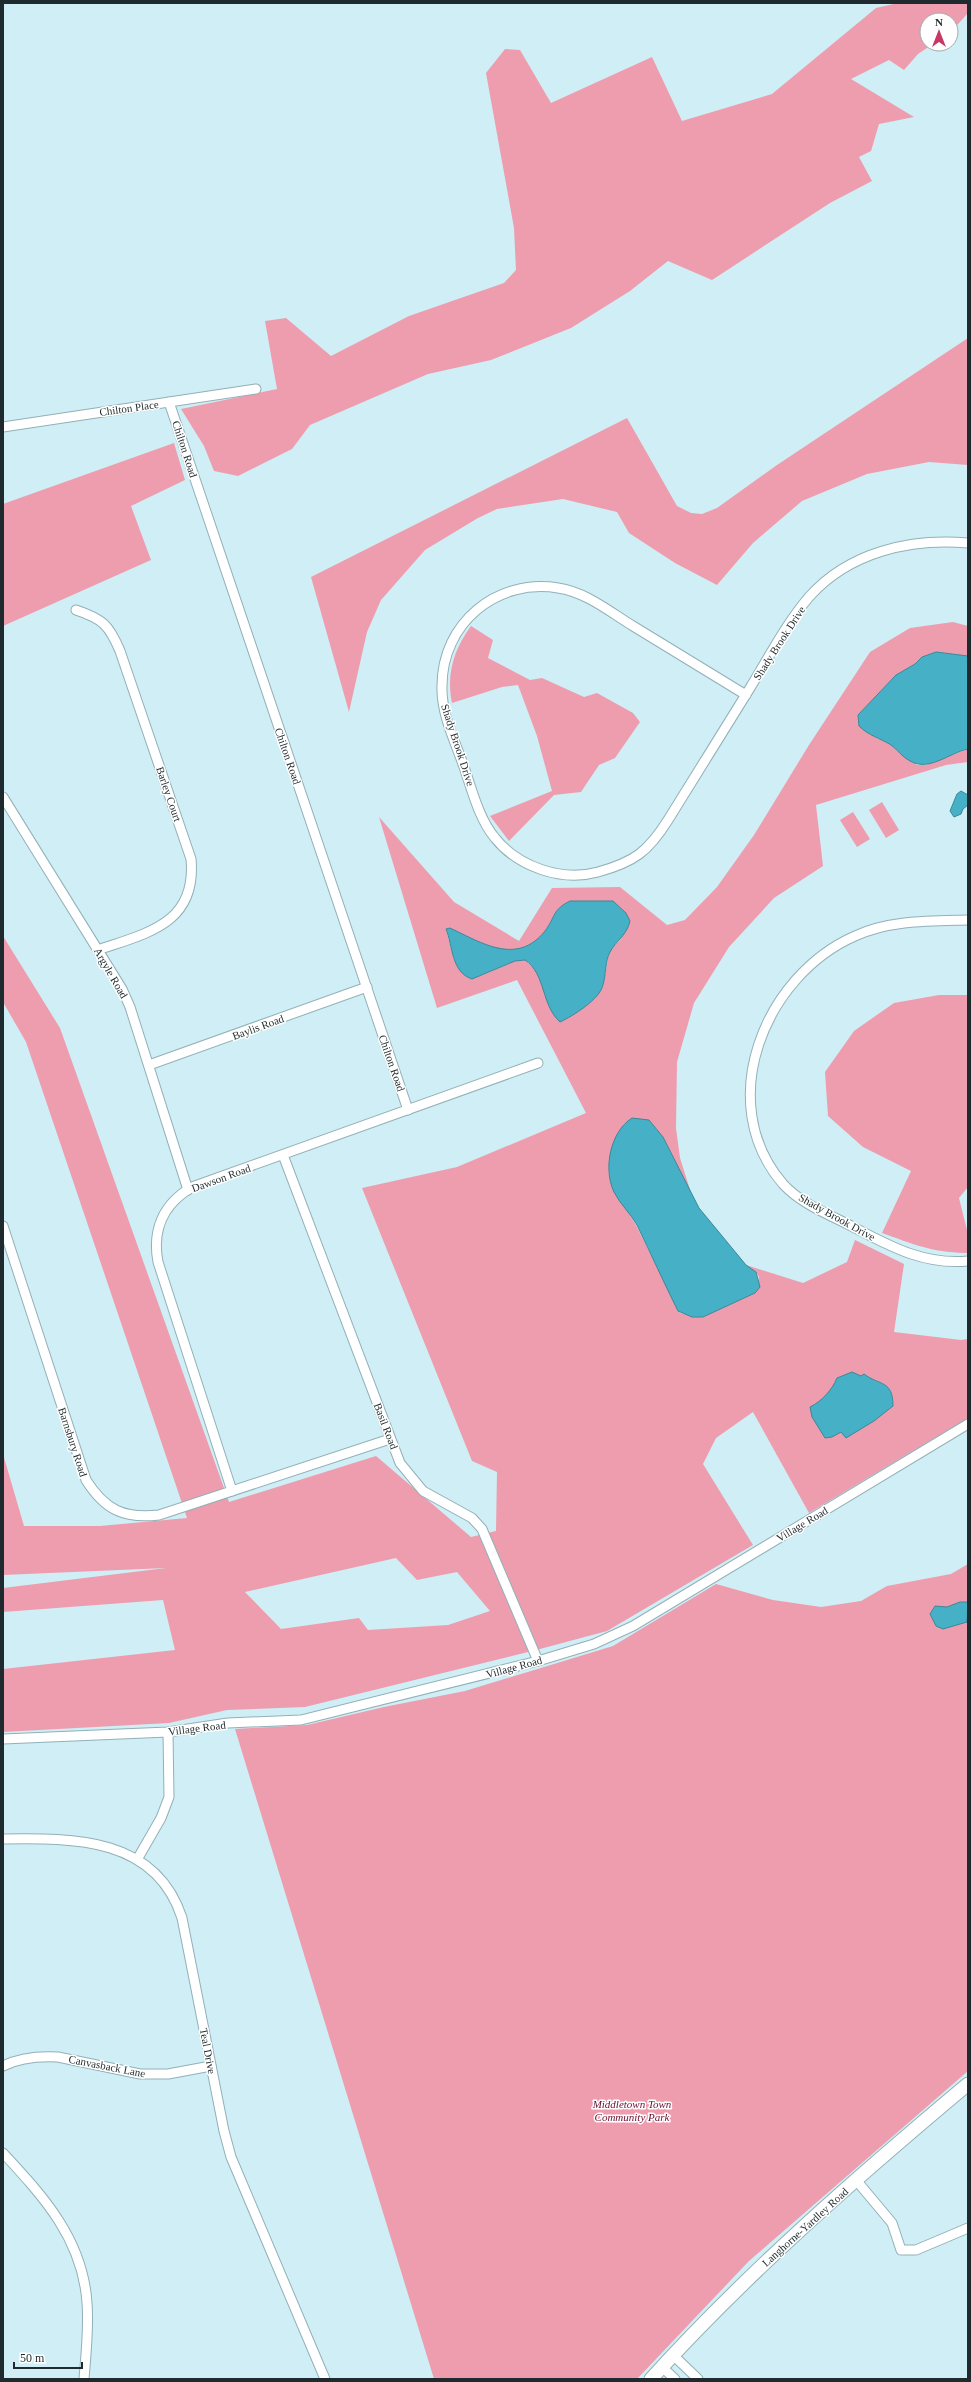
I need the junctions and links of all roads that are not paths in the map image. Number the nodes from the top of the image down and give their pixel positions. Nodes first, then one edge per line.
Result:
1 (256, 389) dead end
2 (169, 402) junction
3 (3, 427) edge
4 (968, 543) edge
5 (76, 610) dead end
6 (746, 695) junction
7 (3, 797) edge
8 (968, 920) edge
9 (98, 950) junction
10 (367, 988) junction
11 (538, 1063) dead end
12 (149, 1066) junction
13 (408, 1110) junction
14 (284, 1155) junction
15 (188, 1190) junction
16 (3, 1226) edge
17 (968, 1261) edge
18 (968, 1424) edge
19 (390, 1439) junction
20 (232, 1491) junction
21 (538, 1661) junction
22 (168, 1732) junction
23 (3, 1739) edge
24 (3, 1839) edge
25 (138, 1858) junction
26 (3, 2066) edge
27 (211, 2066) junction
28 (968, 2084) edge
29 (3, 2153) edge
30 (856, 2180) junction
31 (968, 2228) edge
32 (673, 2355) junction
33 (662, 2367) junction
34 (84, 2379) edge
35 (325, 2379) edge
36 (651, 2379) edge
37 (675, 2379) edge
38 (698, 2379) edge

1 - 2 street, Chilton Place
2 - 3 street, Chilton Place
2 - 10 street, Chilton Road
4 - 6 street, Shady Brook Drive
5 - 9 street, Barley Court
6 - 6 street, Shady Brook Drive
7 - 9 street, Argyle Road
8 - 17 street, Shady Brook Drive
9 - 12 street, Argyle Road
10 - 12 street, Baylis Road
10 - 13 street, Chilton Road
11 - 13 street, Dawson Road
12 - 15 street, Argyle Road
13 - 14 street, Dawson Road
14 - 15 street, Dawson Road
14 - 19 street, Basil Road
15 - 20 street, Dawson Road
16 - 20 street, Barnsbury Road
18 - 21 street, Village Road
19 - 20 street, Barnsbury Road
19 - 21 street, Basil Road
21 - 22 street, Village Road
22 - 23 street, Village Road
22 - 25 street
24 - 25 street, Teal Drive
25 - 27 street, Teal Drive
26 - 27 street, Canvasback Lane
27 - 35 street, Teal Drive
28 - 30 main road, Langhorne-Yardley Road
29 - 34 street
30 - 31 street
30 - 32 main road, Langhorne-Yardley Road
32 - 33 main road, Langhorne-Yardley Road
32 - 38 street
33 - 36 main road, Langhorne-Yardley Road
33 - 37 street

